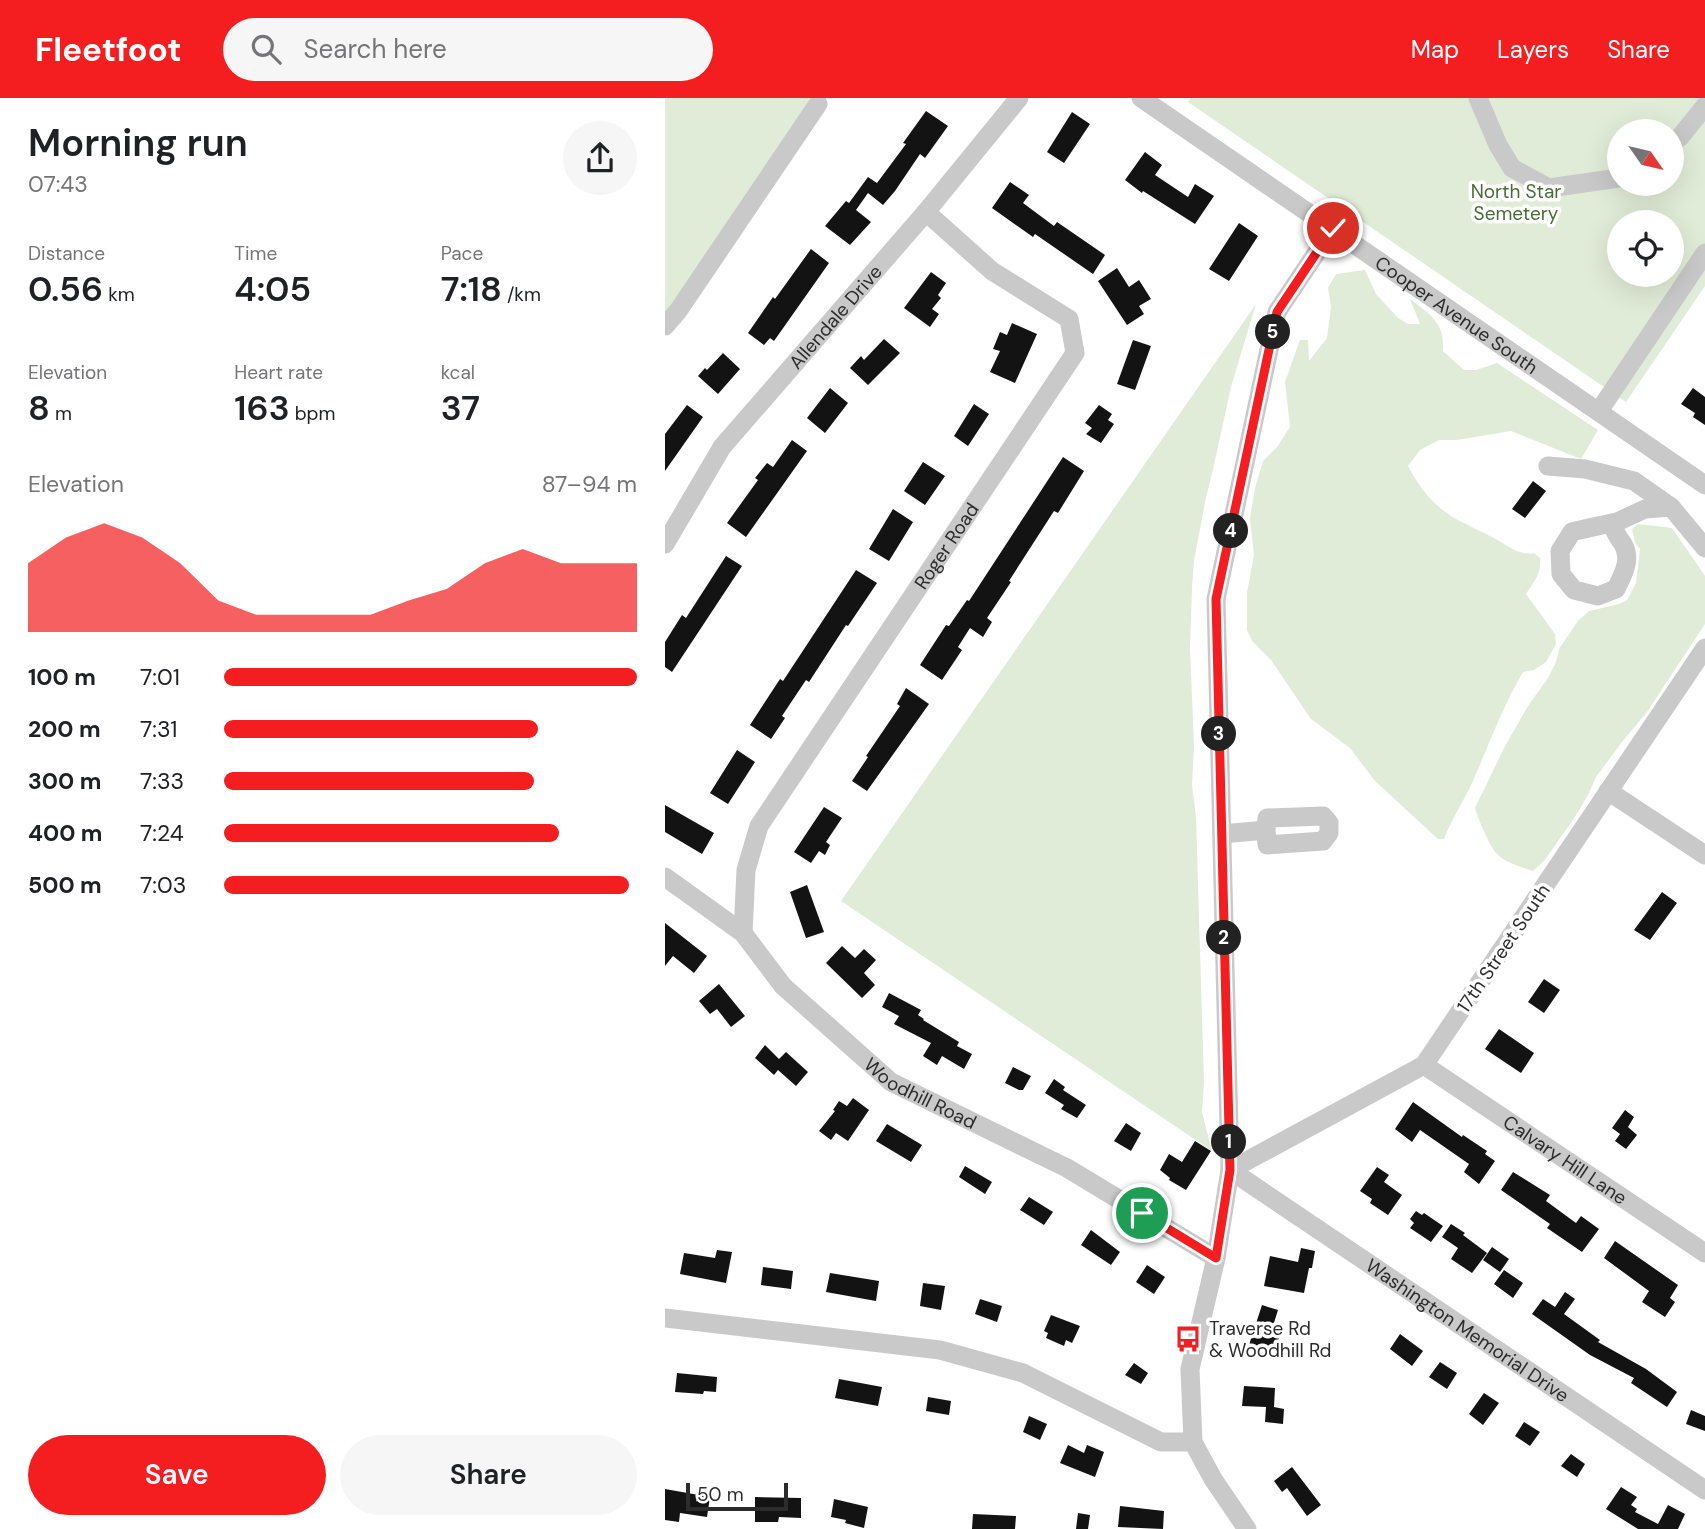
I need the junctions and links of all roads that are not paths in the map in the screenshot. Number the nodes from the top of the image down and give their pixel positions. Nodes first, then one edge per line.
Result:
1 (1019, 98) edge
2 (1141, 98) edge
3 (1478, 98) edge
4 (817, 100) edge
5 (1705, 106) edge
6 (1684, 132) edge
7 (1607, 180) edge
8 (926, 212) junction
9 (1333, 228) junction
10 (1705, 253) edge
11 (665, 326) edge
12 (1599, 411) junction
13 (1548, 466) dead end
14 (1705, 485) edge
15 (1671, 506) junction
16 (1612, 523) dead end
17 (665, 544) edge
18 (1705, 548) edge
19 (1705, 648) edge
20 (1608, 791) junction
21 (1266, 830) dead end
22 (1222, 834) junction
23 (1705, 855) edge
24 (665, 877) edge
25 (743, 933) junction
26 (1424, 1065) junction
27 (1230, 1170) junction
28 (1705, 1253) edge
29 (1216, 1258) junction
30 (665, 1318) edge
31 (1193, 1442) junction
32 (1705, 1490) edge
33 (1247, 1529) edge

1 - 8 street, Allendale Drive
2 - 9 street, Cooper Avenue South
3 - 7 street
4 - 11 street
5 - 6 street
8 - 17 street, Allendale Drive
8 - 25 street, Roger Road
9 - 12 street, Cooper Avenue South
9 - 22 street
10 - 12 street
12 - 14 street, Cooper Avenue South
13 - 15 street
15 - 16 street
15 - 18 street
19 - 20 street, 17th Street South
20 - 23 street
20 - 26 street, 17th Street South
21 - 22 street
22 - 27 street
24 - 25 street, Woodhill Road
25 - 29 street, Woodhill Road
26 - 27 street, 17th Street South
26 - 28 street, Calvary Hill Lane
27 - 29 street
27 - 32 street, Washington Memorial Drive
29 - 31 street
30 - 31 street
31 - 33 street

